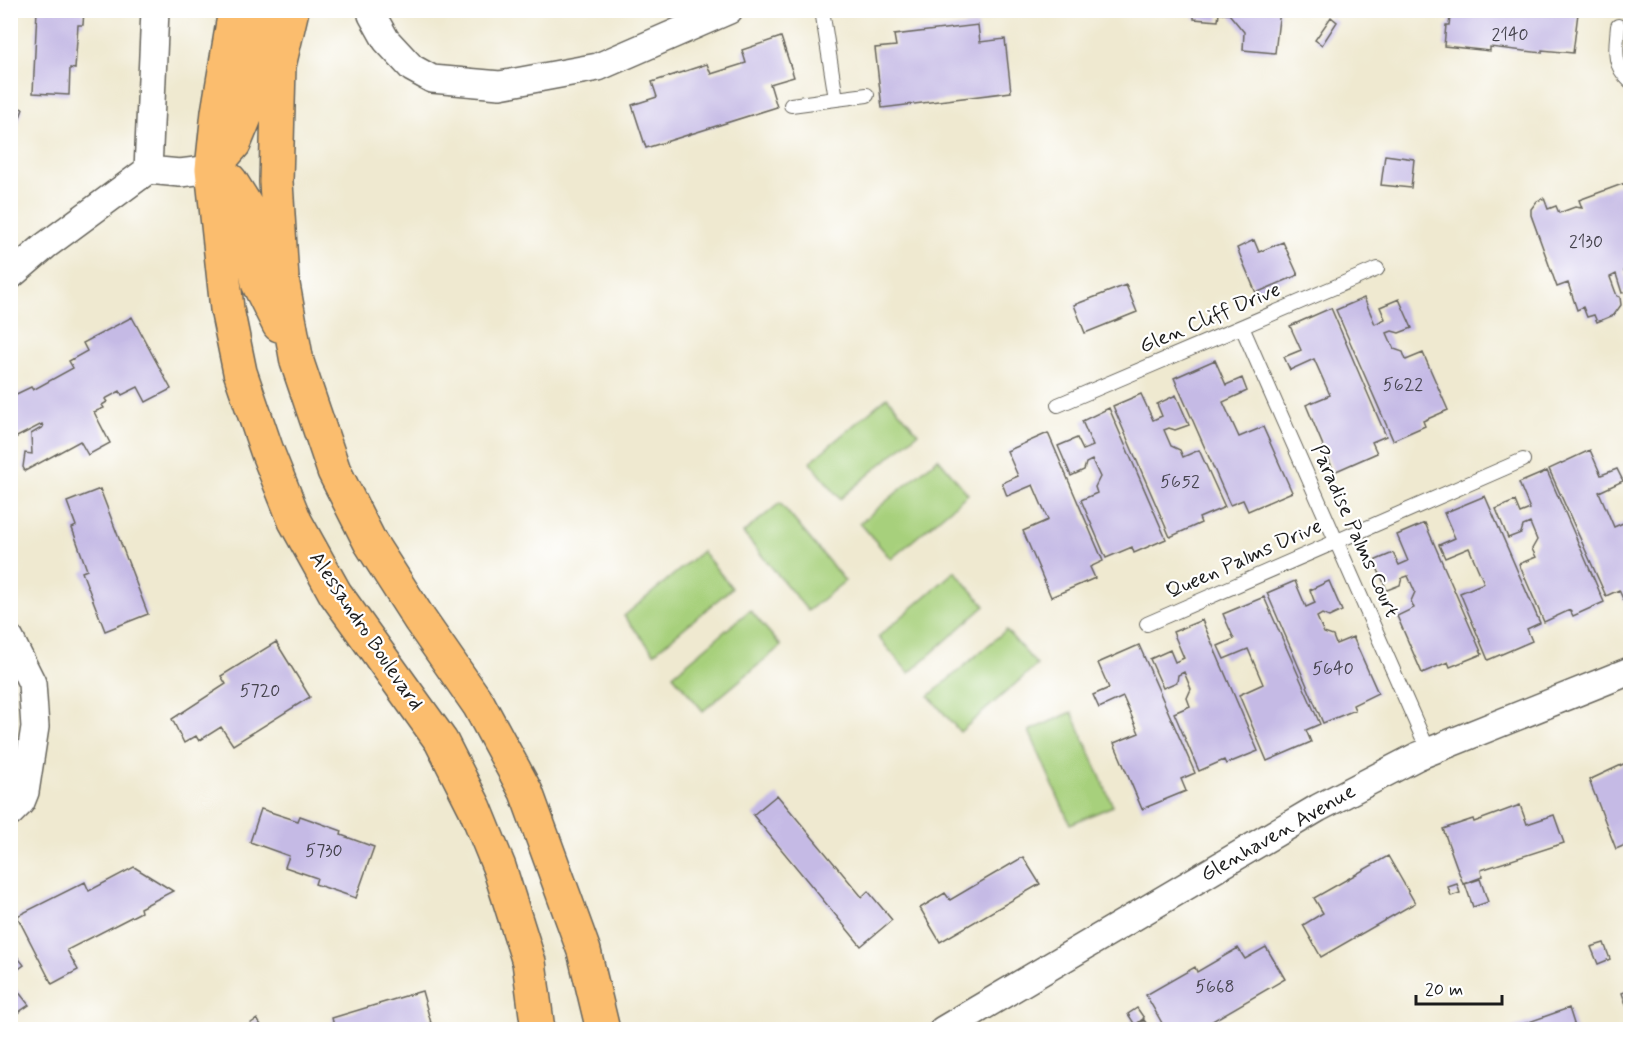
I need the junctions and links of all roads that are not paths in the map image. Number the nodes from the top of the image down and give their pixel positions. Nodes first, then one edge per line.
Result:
1 (155, 10) edge
2 (235, 10) edge
3 (268, 10) edge
4 (292, 10) edge
5 (372, 10) edge
6 (729, 10) edge
7 (822, 10) edge
8 (1618, 26) dead end
9 (1630, 81) edge
10 (867, 95) dead end
11 (836, 99) junction
12 (791, 105) dead end
13 (212, 169) junction
14 (148, 170) junction
15 (1377, 269) dead end
16 (10, 276) edge
17 (1242, 327) junction
18 (297, 362) junction
19 (1058, 405) dead end
20 (1523, 460) dead end
21 (1336, 541) junction
22 (1147, 624) dead end
23 (10, 639) edge
24 (1630, 671) edge
25 (1429, 752) junction
26 (10, 813) edge
27 (499, 867) junction
28 (538, 1029) edge
29 (561, 1029) edge
30 (603, 1029) edge
31 (943, 1029) edge

1 - 14 street
2 - 13 main road, Alessandro Boulevard
3 - 13 main road
4 - 18 main road
5 - 6 street
7 - 11 lane
8 - 9 lane
10 - 11 lane
11 - 12 lane
13 - 14 street
13 - 18 main road
13 - 27 main road, Alessandro Boulevard
14 - 16 street
15 - 17 lane, Glen Cliff Drive
17 - 19 lane, Glen Cliff Drive
17 - 21 lane, Paradise Palms Court
18 - 30 main road
20 - 21 lane, Queen Palms Drive
21 - 22 lane, Queen Palms Drive
21 - 25 lane, Paradise Palms Court
23 - 26 street
24 - 25 street, Glenhaven Avenue
25 - 31 street, Glenhaven Avenue
27 - 28 main road, Alessandro Boulevard
27 - 29 main road

